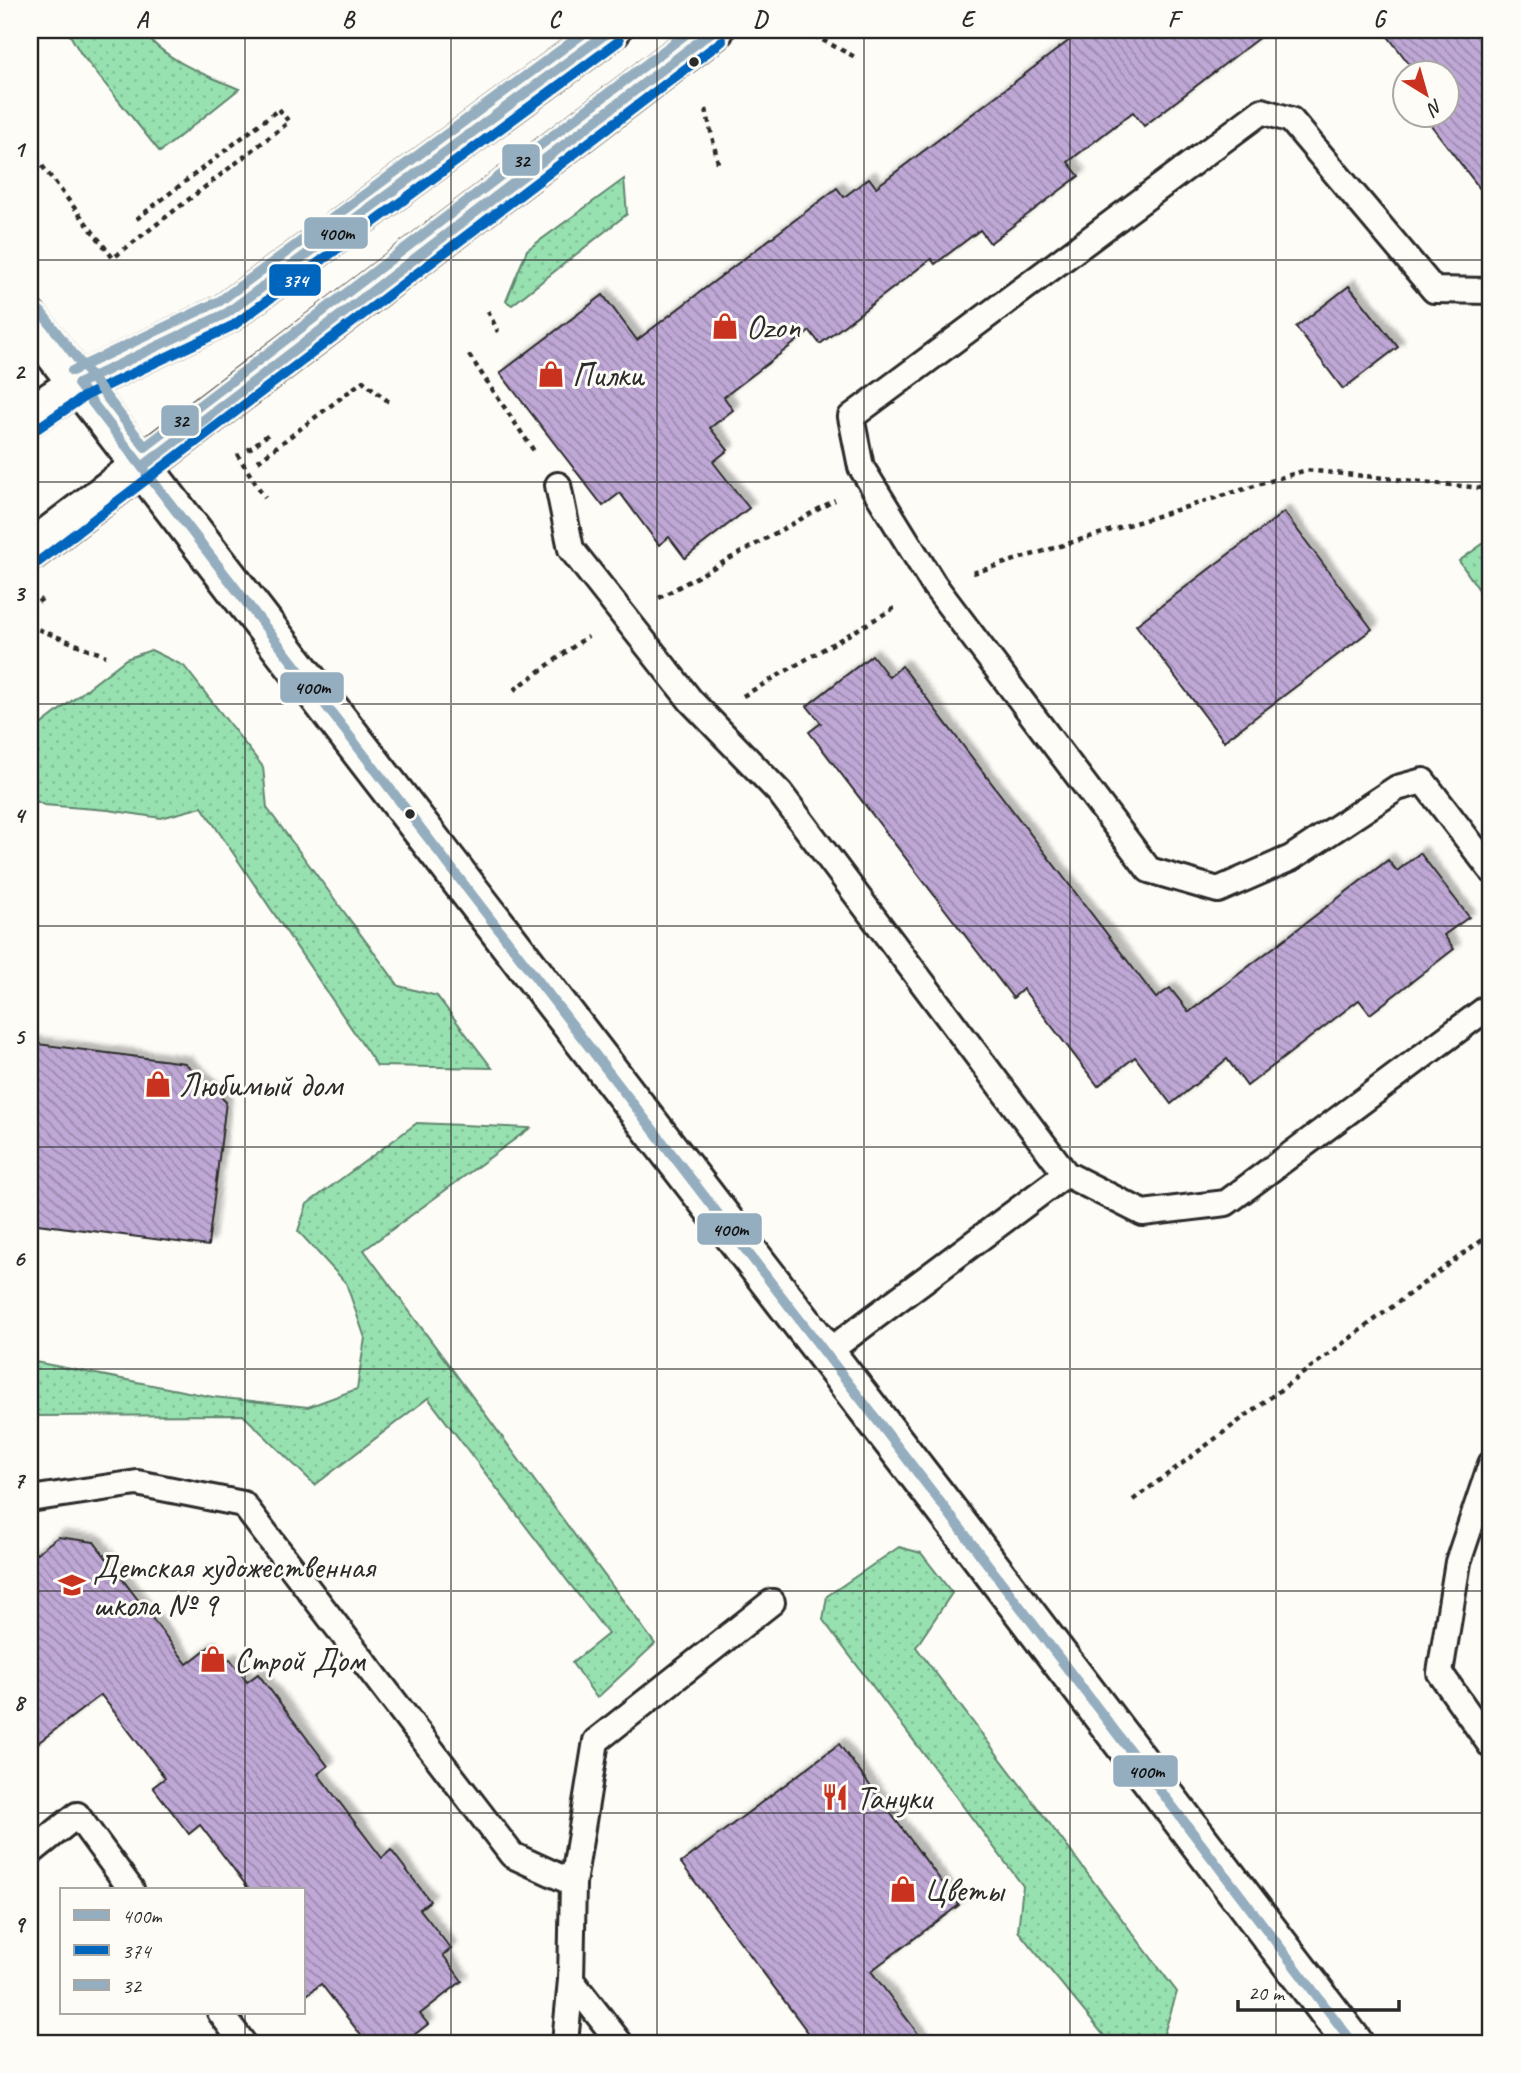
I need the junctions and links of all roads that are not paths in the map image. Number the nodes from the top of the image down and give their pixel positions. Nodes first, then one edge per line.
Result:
1 (611, 30) edge
2 (714, 30) edge
3 (1491, 291) edge
4 (30, 321) edge
5 (78, 384) junction
6 (30, 416) edge
7 (142, 467) junction
8 (558, 485) dead end
9 (30, 551) edge
10 (1491, 870) edge
11 (1491, 1005) edge
12 (1066, 1174) junction
13 (825, 1354) junction
14 (1491, 1464) edge
15 (30, 1499) edge
16 (772, 1602) dead end
17 (1491, 1746) edge
18 (30, 1853) edge
19 (573, 1883) junction
20 (130, 1888) edge
21 (571, 1980) junction
22 (221, 2014) edge
23 (243, 2043) edge
24 (565, 2043) edge
25 (620, 2043) edge
26 (1353, 2043) edge

1 - 5 main road
2 - 7 main road
3 - 10 lane
4 - 5 main road
5 - 6 main road
5 - 7 main road
7 - 9 main road
7 - 13 main road
8 - 12 lane
11 - 12 lane
12 - 13 lane
13 - 26 main road
14 - 17 lane
15 - 19 lane
16 - 19 lane
18 - 20 lane
19 - 21 lane
21 - 24 lane
21 - 25 lane
22 - 23 lane

